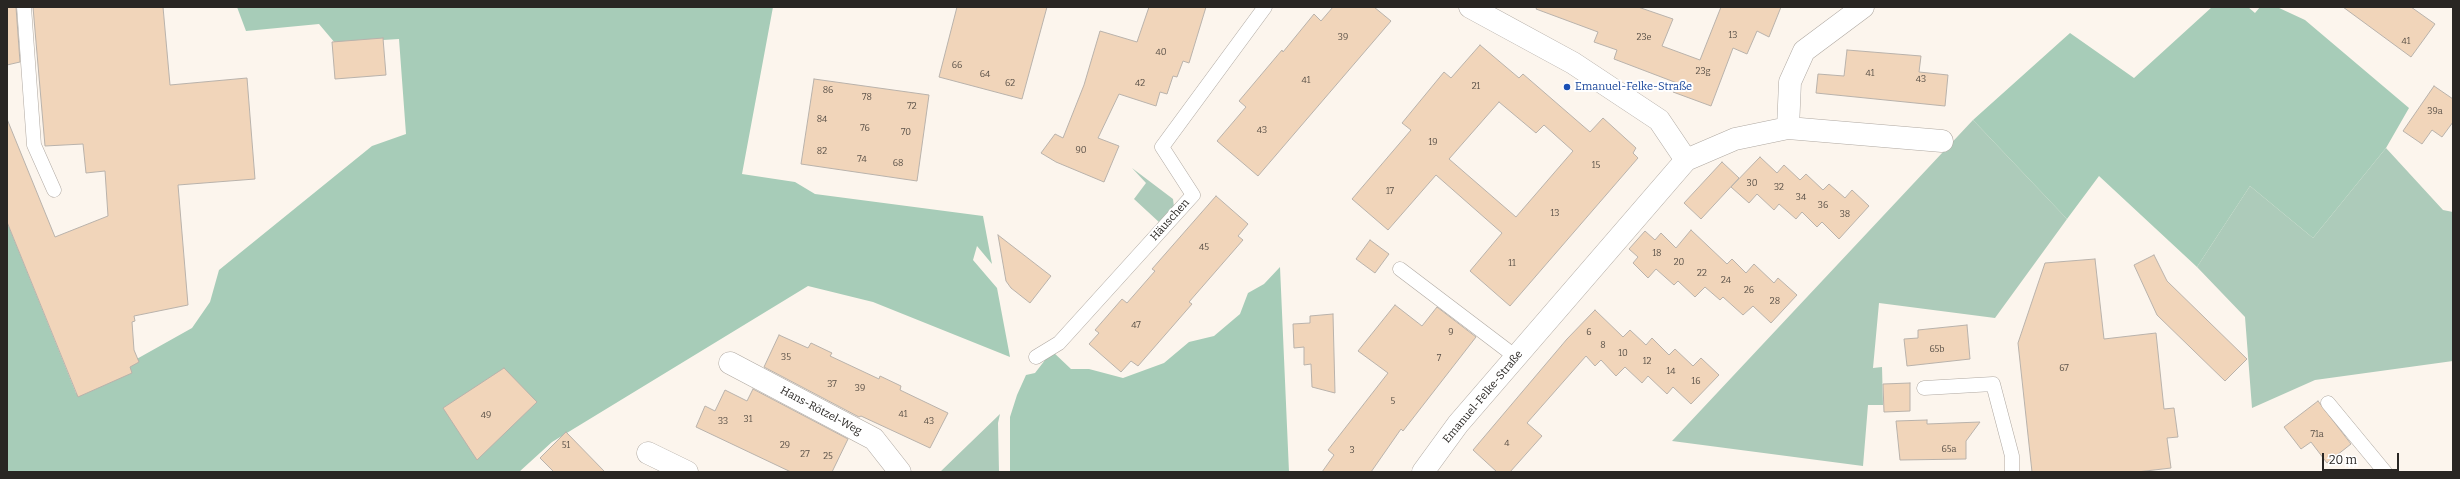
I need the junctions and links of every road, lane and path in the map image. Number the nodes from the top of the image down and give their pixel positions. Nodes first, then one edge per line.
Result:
1 (24, 7) edge
2 (1265, 7) edge
3 (1470, 7) edge
4 (1863, 7) edge
5 (1788, 128) junction
6 (1942, 141) dead end
7 (1686, 160) junction
8 (54, 190) dead end
9 (1400, 269) dead end
10 (1036, 357) dead end
11 (1516, 357) junction
12 (730, 363) dead end
13 (1924, 388) dead end
14 (2328, 403) dead end
15 (648, 453) dead end
16 (687, 472) edge
17 (900, 472) edge
18 (1423, 472) edge
19 (2012, 472) edge
20 (2385, 472) edge

1 - 8 lane
2 - 10 lane, Häuschen
3 - 7 street
4 - 5 street
5 - 6 street, Emanuel-Felke-Straße
5 - 7 street, Emanuel-Felke-Straße
7 - 11 street, Emanuel-Felke-Straße
9 - 11 lane
11 - 18 street, Emanuel-Felke-Straße
12 - 17 street, Hans-Rötzel-Weg
13 - 19 lane
14 - 20 lane
15 - 16 street

